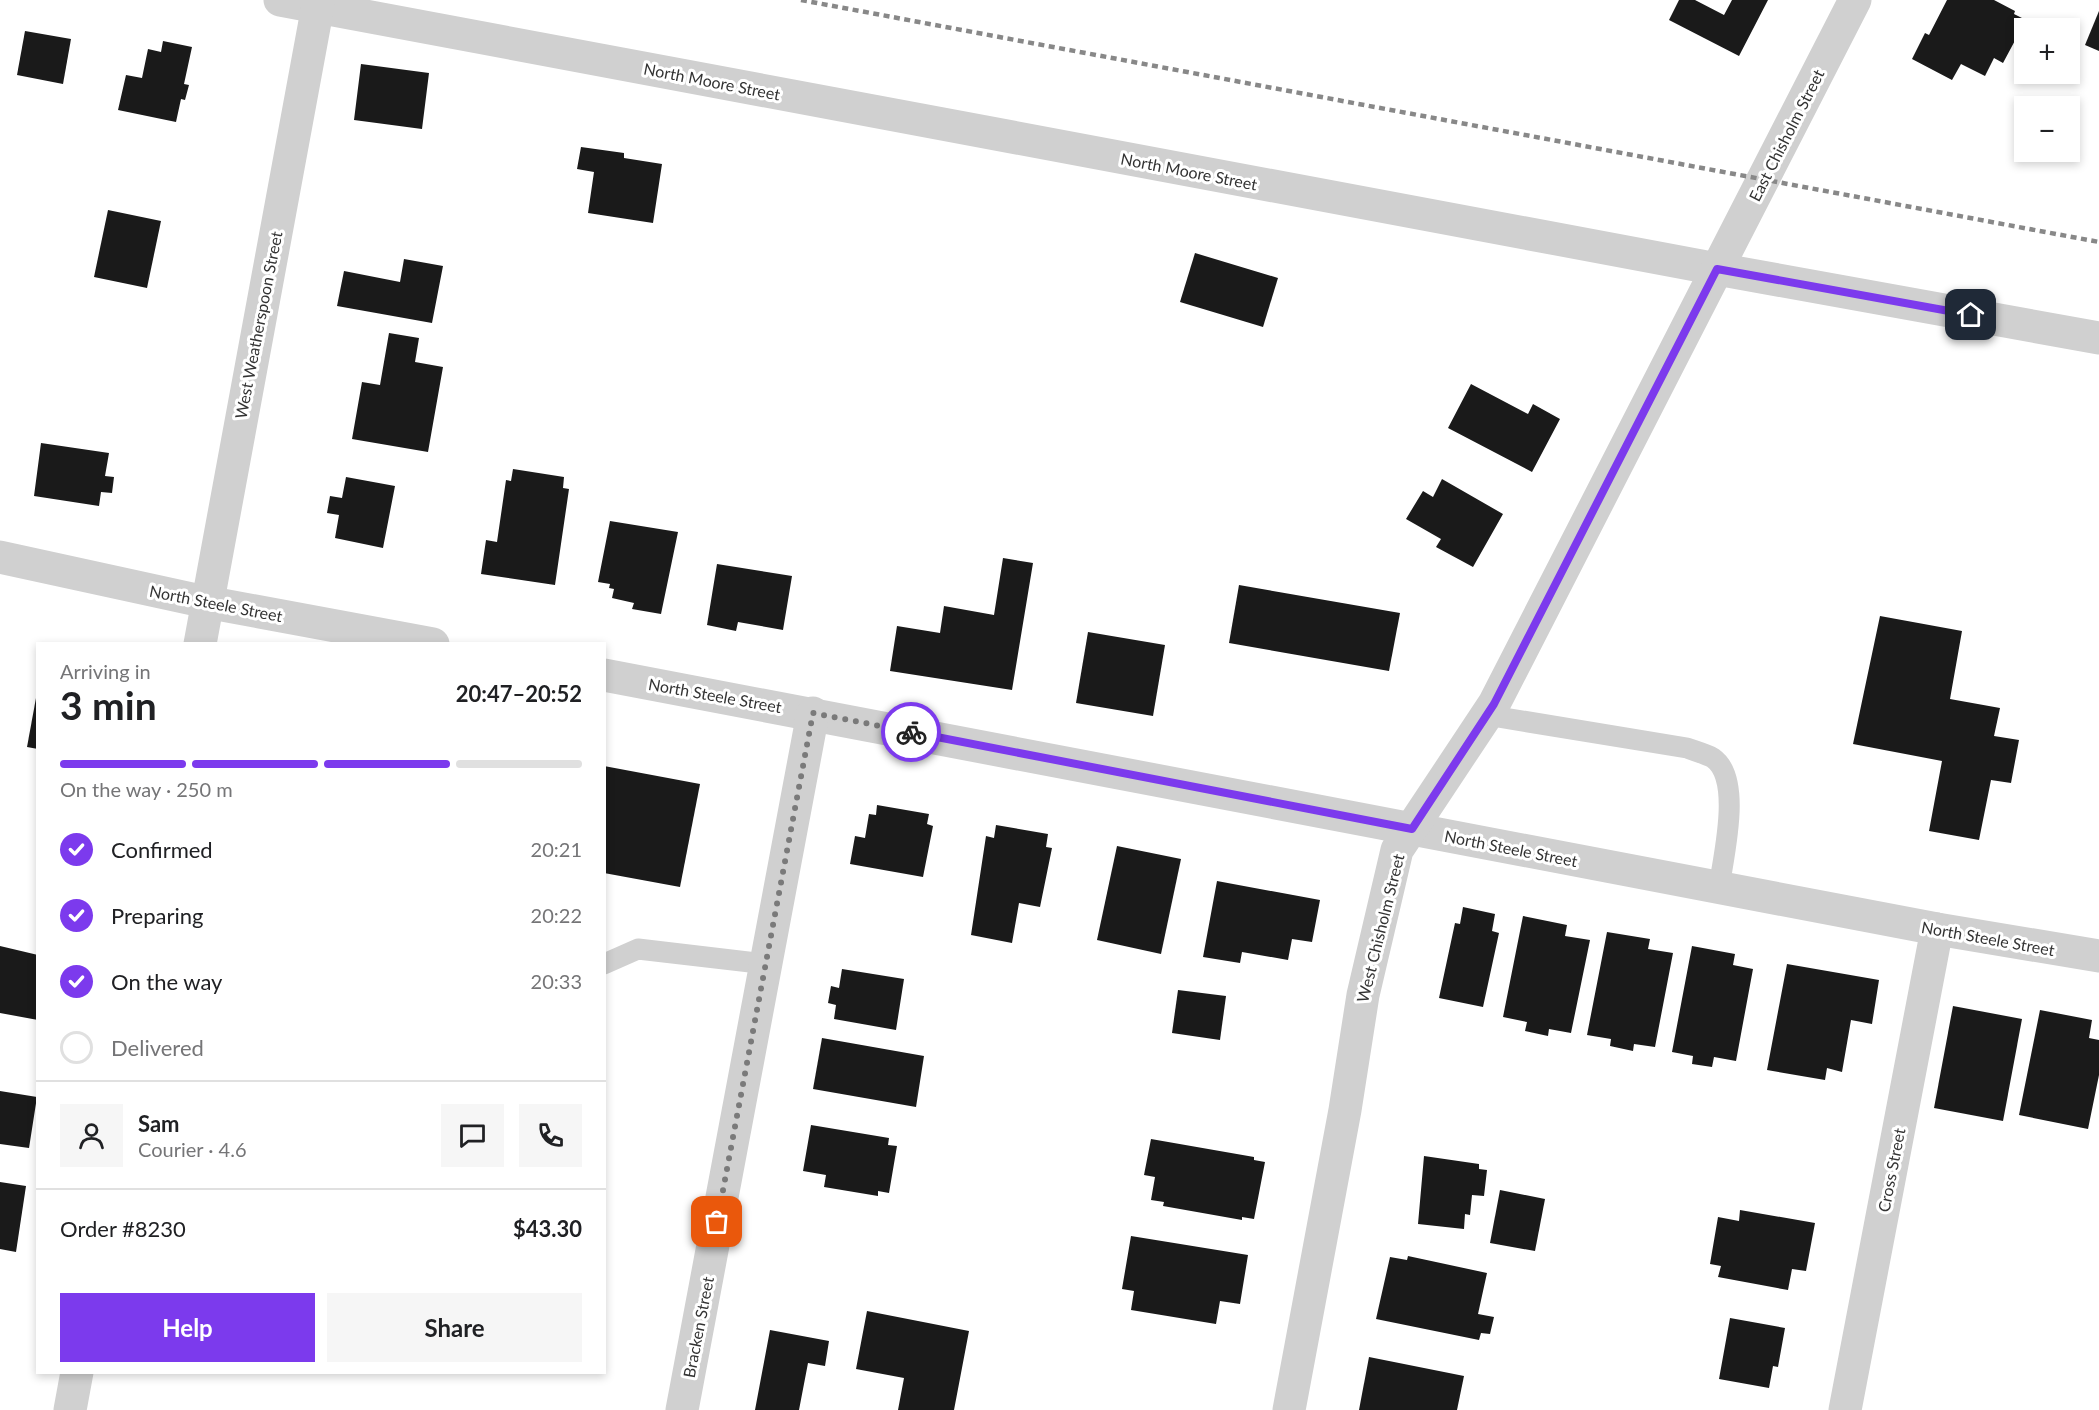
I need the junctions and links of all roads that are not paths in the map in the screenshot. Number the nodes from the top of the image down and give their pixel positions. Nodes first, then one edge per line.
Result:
1 (280, 0) edge
2 (1855, 0) edge
3 (318, 4) edge
4 (1717, 269) junction
5 (2099, 338) edge
6 (0, 557) edge
7 (206, 602) junction
8 (200, 642) edge
9 (422, 642) edge
10 (606, 675) edge
11 (813, 713) junction
12 (1486, 715) junction
13 (1412, 829) junction
14 (1719, 888) junction
15 (1937, 929) junction
16 (2099, 956) edge
17 (606, 963) edge
18 (766, 964) junction
19 (76, 1374) edge
20 (70, 1410) edge
21 (682, 1410) edge
22 (1289, 1410) edge
23 (1845, 1410) edge

1 - 3 street, North Moore Street
2 - 4 street, East Chisholm Street
3 - 4 street, North Moore Street
3 - 7 street, West Weatherspoon Street
4 - 5 street, North Moore Street
4 - 12 street, West Chisholm Street
6 - 7 street, North Steele Street
7 - 8 street, West Weatherspoon Street
7 - 9 street, North Steele Street
10 - 11 street, North Steele Street
11 - 13 street, North Steele Street
11 - 18 street, Bracken Street
12 - 13 street, West Chisholm Street
12 - 14 lane
13 - 14 street, North Steele Street
13 - 22 street, West Chisholm Street
14 - 15 street, North Steele Street
15 - 16 street, North Steele Street
15 - 23 street, Cross Street
17 - 18 lane
18 - 21 street, Bracken Street
19 - 20 street

